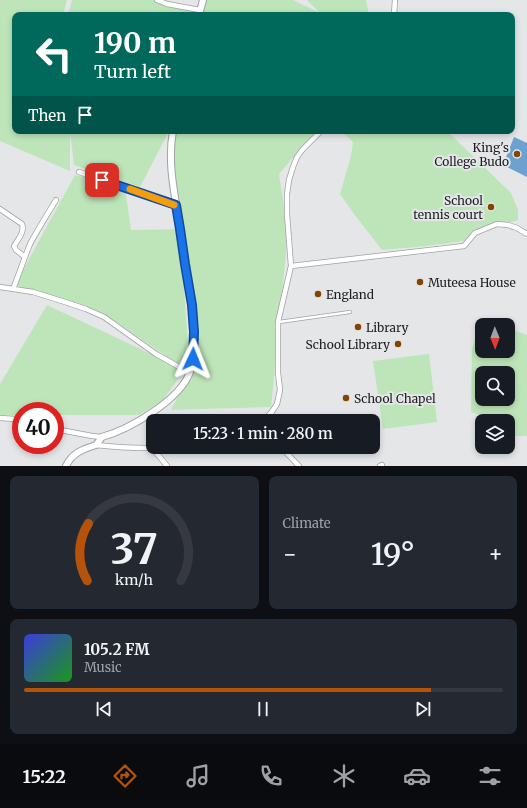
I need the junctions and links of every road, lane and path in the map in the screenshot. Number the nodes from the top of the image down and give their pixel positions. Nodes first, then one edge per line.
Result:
1 (156, 0) edge
2 (203, 0) edge
3 (395, 0) edge
4 (196, 12) edge
5 (200, 12) edge
6 (394, 12) edge
7 (172, 134) edge
8 (318, 134) edge
9 (79, 172) dead end
10 (56, 200) dead end
11 (176, 205) junction
12 (0, 209) edge
13 (527, 234) edge
14 (25, 258) junction
15 (291, 266) junction
16 (0, 287) edge
17 (13, 289) junction
18 (350, 312) dead end
19 (278, 322) junction
20 (190, 372) junction
21 (270, 414) edge
22 (0, 418) edge
23 (12, 420) edge
24 (64, 431) edge
25 (102, 437) junction
26 (96, 445) junction
27 (146, 449) edge
28 (157, 454) edge
29 (288, 454) edge
30 (66, 466) edge
31 (167, 466) edge
32 (299, 466) edge

1 - 4 street
2 - 5 street
3 - 6 street
7 - 11 street
8 - 15 street
9 - 11 street
10 - 14 street
11 - 20 street
12 - 14 street
13 - 15 street
14 - 17 street
15 - 19 street
16 - 17 street
17 - 20 street
18 - 19 lane
19 - 21 street
20 - 25 street
22 - 23 street
24 - 25 street
25 - 26 street
26 - 27 street
26 - 30 street
28 - 31 street
29 - 32 street

